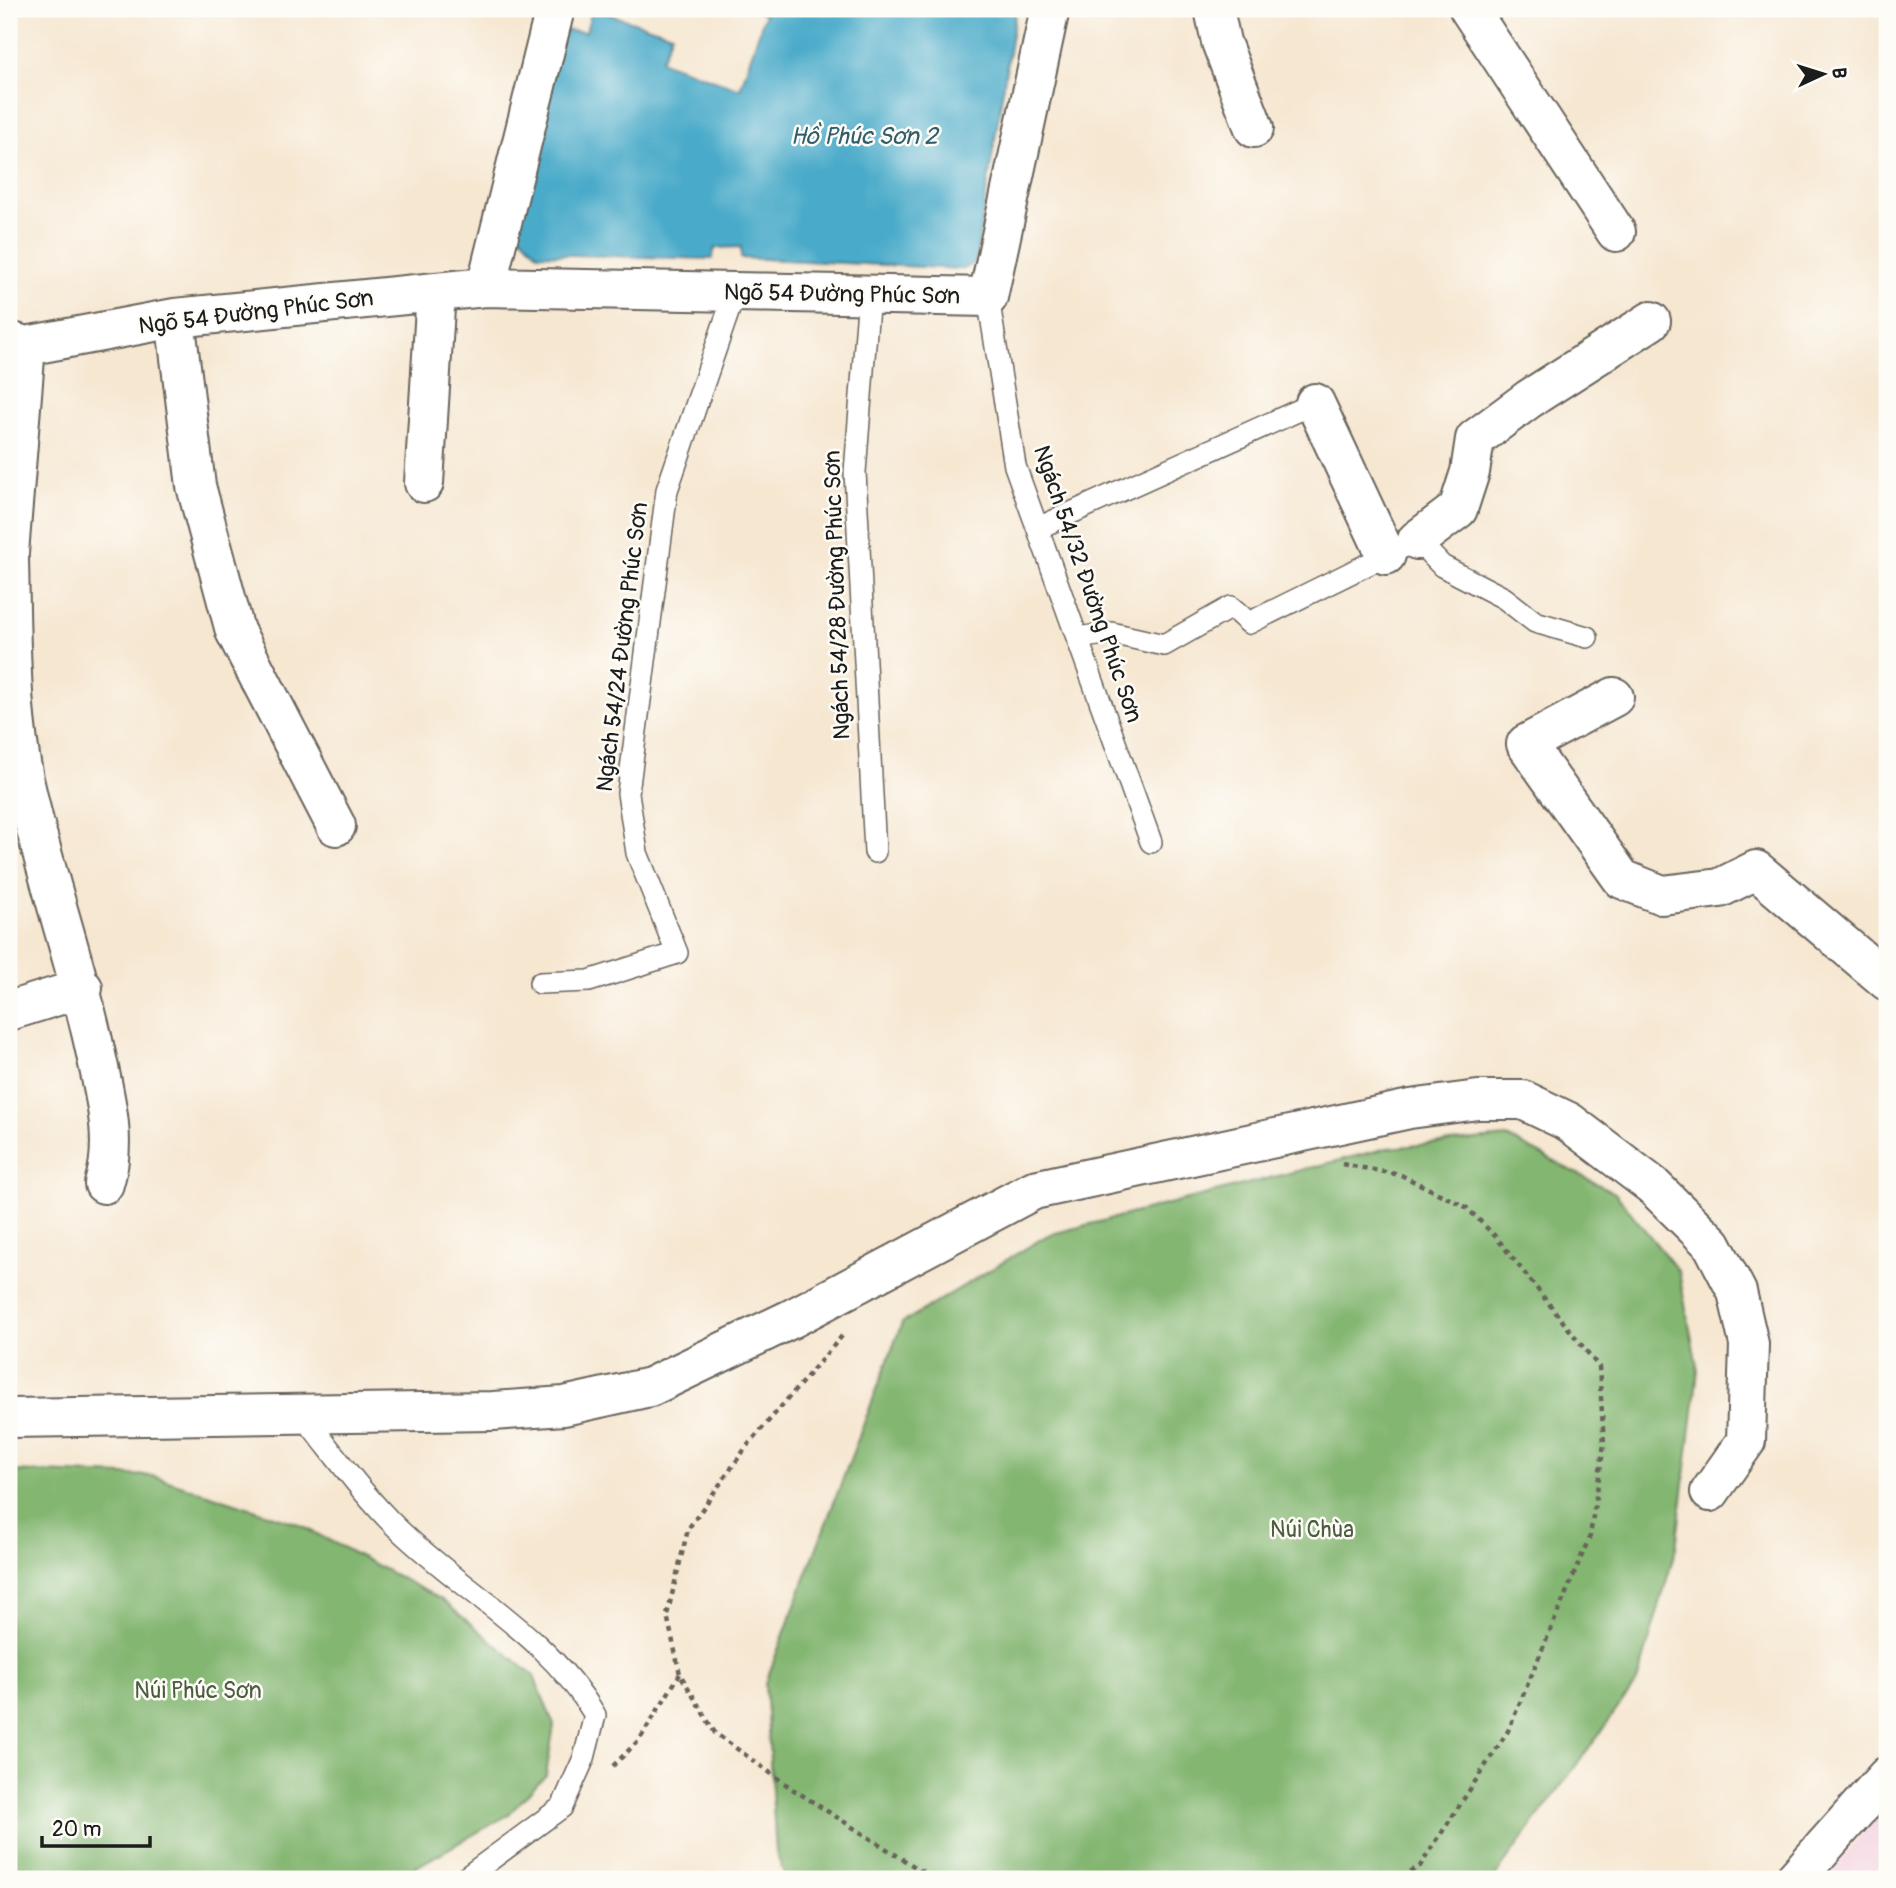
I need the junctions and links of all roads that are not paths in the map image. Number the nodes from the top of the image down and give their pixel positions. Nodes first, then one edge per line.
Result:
1 (555, 9) edge
2 (1050, 9) edge
3 (1214, 9) edge
4 (1469, 9) edge
5 (1254, 128) dead end
6 (1616, 232) dead end
7 (486, 287) junction
8 (436, 292) junction
9 (734, 292) junction
10 (869, 294) junction
11 (988, 297) junction
12 (175, 318) junction
13 (1651, 321) dead end
14 (18, 344) edge
15 (1315, 403) joint
16 (424, 483) dead end
17 (1038, 528) junction
18 (1402, 547) junction
19 (9, 555) edge
20 (1587, 637) dead end
21 (1077, 638) junction
22 (1614, 697) dead end
23 (336, 826) dead end
24 (1151, 842) dead end
25 (875, 852) dead end
26 (1887, 981) edge
27 (540, 983) dead end
28 (83, 988) junction
29 (9, 1011) edge
30 (104, 1184) dead end
31 (301, 1413) junction
32 (9, 1418) edge
33 (1710, 1492) dead end
34 (1887, 1776) edge
35 (464, 1879) edge
36 (1795, 1879) edge

1 - 7 street
2 - 11 street, Ngõ 54 Đường Phúc Sơn
3 - 5 street
4 - 6 street
7 - 8 street, Ngõ 54 Đường Phúc Sơn
7 - 9 street, Ngõ 54 Đường Phúc Sơn
8 - 12 street, Ngõ 54 Đường Phúc Sơn
8 - 16 street
9 - 10 street, Ngõ 54 Đường Phúc Sơn
9 - 27 lane, Ngách 54/24 Đường Phúc Sơn
10 - 11 street, Ngõ 54 Đường Phúc Sơn
10 - 25 lane, Ngách 54/28 Đường Phúc Sơn
11 - 17 lane, Ngách 54/32 Đường Phúc Sơn
12 - 14 street, Ngõ 54 Đường Phúc Sơn
12 - 23 street
13 - 18 street
14 - 19 street
15 - 17 lane
15 - 18 street
17 - 21 lane, Ngách 54/32 Đường Phúc Sơn
18 - 20 lane
18 - 21 lane
19 - 28 street
21 - 24 lane, Ngách 54/32 Đường Phúc Sơn
22 - 26 street
28 - 29 street
28 - 30 street
31 - 32 street
31 - 33 street
31 - 35 lane
34 - 36 street

